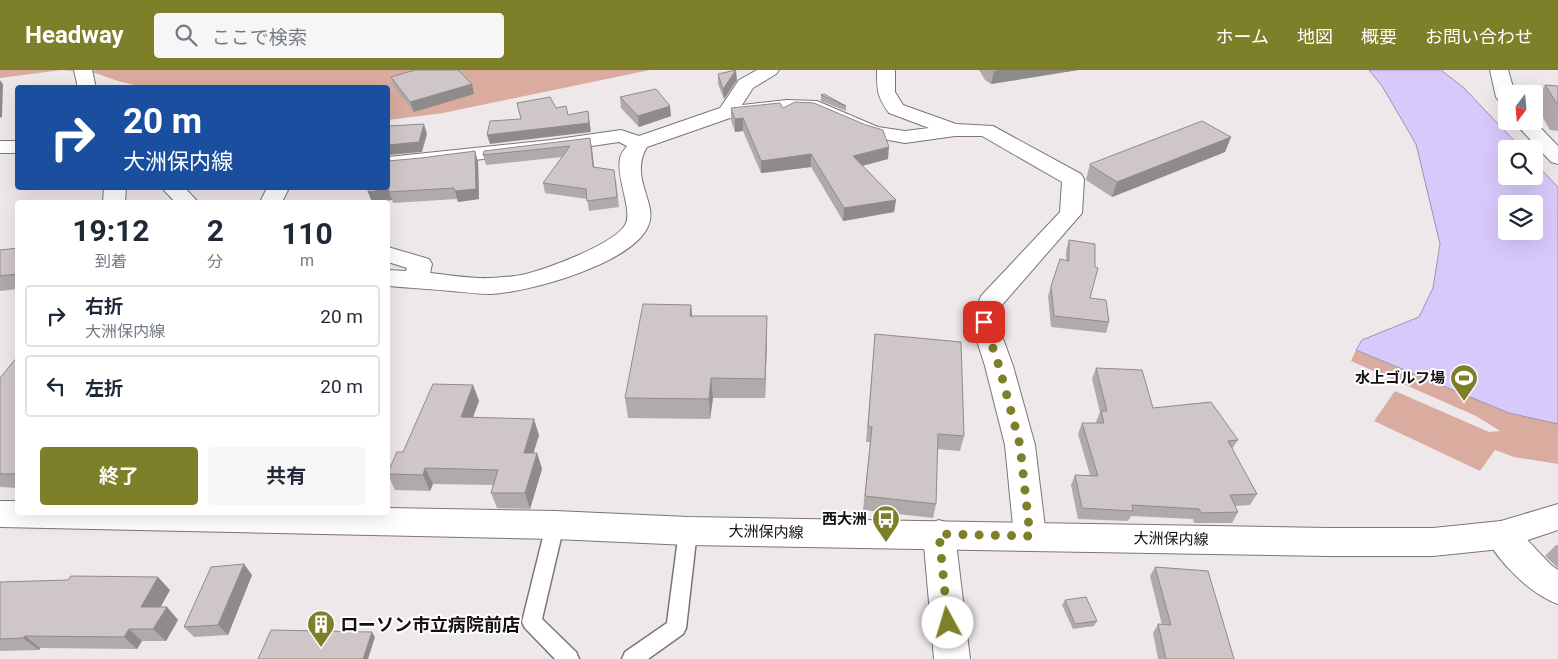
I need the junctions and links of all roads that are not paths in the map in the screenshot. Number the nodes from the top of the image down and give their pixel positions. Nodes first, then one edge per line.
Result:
1 (83, 70) edge
2 (770, 70) edge
3 (886, 70) edge
4 (1499, 70) edge
5 (86, 85) edge
6 (1503, 85) edge
7 (727, 112) junction
8 (955, 130) junction
9 (1532, 130) edge
10 (639, 143) junction
11 (0, 147) edge
12 (15, 147) edge
13 (1558, 158) edge
14 (390, 163) edge
15 (175, 190) edge
16 (185, 200) edge
17 (390, 255) edge
18 (390, 278) edge
19 (415, 281) junction
20 (0, 514) edge
21 (15, 514) edge
22 (122, 515) edge
23 (1558, 517) edge
24 (555, 525) junction
25 (688, 531) junction
26 (939, 534) junction
27 (1500, 535) junction
28 (1030, 536) junction
29 (1558, 589) edge
30 (569, 659) edge
31 (632, 659) edge
32 (952, 659) edge

1 - 5 street
2 - 7 street
3 - 8 street
4 - 6 street
7 - 8 street
7 - 10 street
8 - 28 street
9 - 13 street
10 - 14 street
10 - 19 street
11 - 12 street
15 - 16 street
17 - 19 street
18 - 19 street
20 - 21 street, 大洲保内線
22 - 24 street, 大洲保内線
23 - 27 street, 大洲保内線
24 - 25 street, 大洲保内線
24 - 30 lane
25 - 26 street, 大洲保内線
25 - 31 lane
26 - 28 street, 大洲保内線
26 - 32 street
27 - 28 street, 大洲保内線
27 - 29 street

